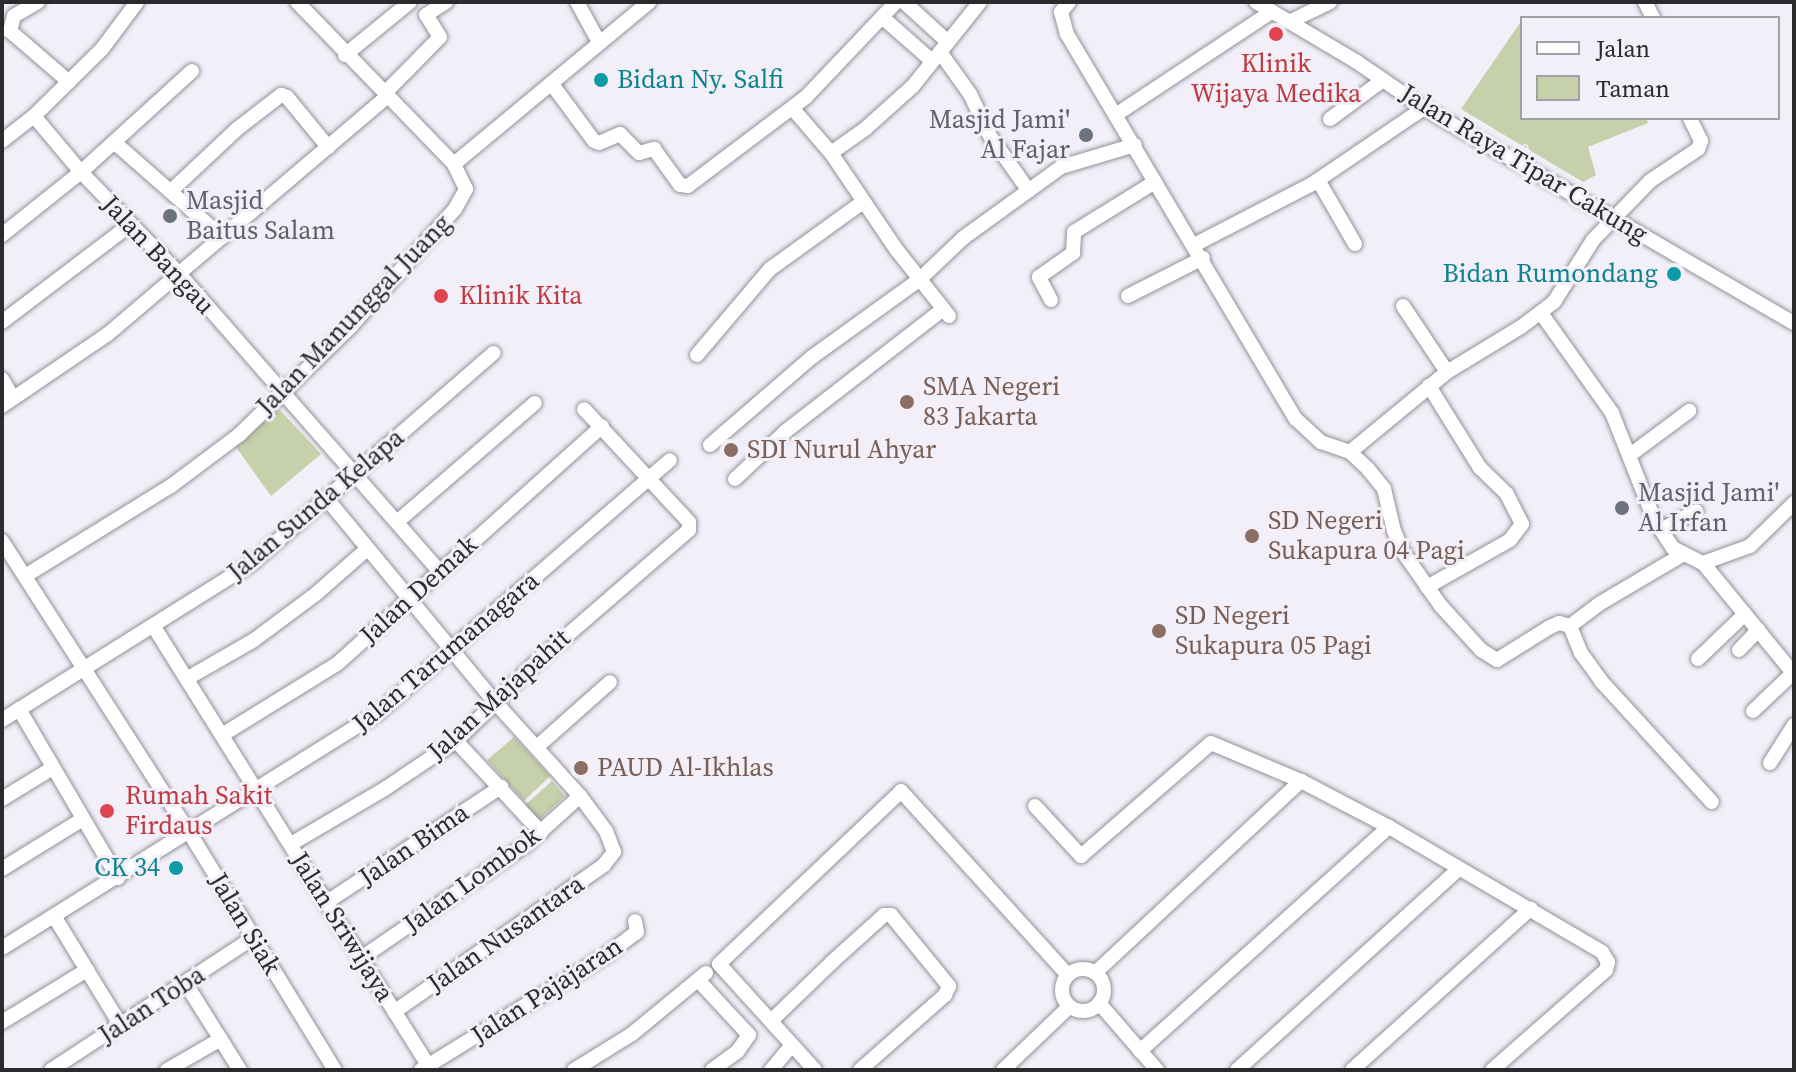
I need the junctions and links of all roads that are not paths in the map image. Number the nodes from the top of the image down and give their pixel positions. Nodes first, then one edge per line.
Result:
1 (38, 2) edge
2 (137, 2) edge
3 (297, 2) edge
4 (410, 2) edge
5 (446, 2) edge
6 (577, 2) edge
7 (649, 2) edge
8 (896, 2) edge
9 (904, 2) edge
10 (980, 2) edge
11 (1069, 2) edge
12 (1256, 2) edge
13 (1330, 2) edge
14 (1271, 12) junction
15 (882, 17) junction
16 (1289, 22) junction
17 (599, 42) junction
18 (940, 52) junction
19 (345, 55) junction
20 (192, 71) dead end
21 (1383, 80) junction
22 (69, 82) junction
23 (551, 83) junction
24 (386, 95) junction
25 (1424, 108) junction
26 (793, 109) junction
27 (1117, 114) junction
28 (34, 116) junction
29 (1330, 119) dead end
30 (1691, 120) edge
31 (2, 141) edge
32 (114, 142) junction
33 (1135, 145) junction
34 (328, 147) junction
35 (831, 153) junction
36 (454, 164) junction
37 (81, 172) junction
38 (1318, 180) junction
39 (1155, 182) junction
40 (172, 190) junction
41 (1029, 191) junction
42 (863, 202) junction
43 (1615, 217) junction
44 (130, 225) junction
45 (2, 235) edge
46 (222, 237) junction
47 (1355, 244) dead end
48 (1194, 245) junction
49 (1203, 258) junction
50 (180, 275) junction
51 (920, 279) junction
52 (1128, 296) dead end
53 (1051, 300) dead end
54 (1403, 306) dead end
55 (1541, 313) junction
56 (2, 322) edge
57 (1794, 323) edge
58 (494, 353) dead end
59 (697, 355) dead end
60 (1447, 372) junction
61 (2, 379) edge
62 (1429, 386) junction
63 (283, 394) junction
64 (8, 402) edge
65 (535, 403) dead end
66 (584, 409) dead end
67 (1689, 411) dead end
68 (602, 426) junction
69 (710, 445) dead end
70 (1350, 452) junction
71 (1630, 455) junction
72 (670, 460) dead end
73 (356, 475) junction
74 (650, 478) junction
75 (735, 479) dead end
76 (327, 499) junction
77 (1794, 503) edge
78 (1696, 511) dead end
79 (397, 522) junction
80 (1661, 530) junction
81 (2, 541) edge
82 (367, 549) junction
83 (1682, 555) junction
84 (1703, 563) junction
85 (440, 572) junction
86 (25, 576) junction
87 (1427, 587) junction
88 (408, 599) junction
89 (1745, 614) junction
90 (1570, 626) junction
91 (154, 627) junction
92 (1758, 630) junction
93 (452, 650) junction
94 (1739, 650) dead end
95 (1698, 659) dead end
96 (86, 669) junction
97 (1794, 674) edge
98 (188, 678) junction
99 (610, 682) dead end
100 (495, 702) junction
101 (19, 709) junction
102 (1753, 711) dead end
103 (2, 720) edge
104 (1794, 725) edge
105 (222, 735) junction
106 (456, 741) junction
107 (538, 746) junction
108 (1770, 763) dead end
109 (51, 769) junction
110 (1301, 781) junction
111 (501, 787) junction
112 (256, 790) junction
113 (580, 796) junction
114 (2, 799) edge
115 (1712, 802) dead end
116 (1035, 806) dead end
117 (83, 819) junction
118 (1389, 827) junction
119 (189, 832) junction
120 (541, 832) junction
121 (291, 844) junction
122 (2, 869) edge
123 (1459, 869) junction
124 (118, 878) junction
125 (327, 902) junction
126 (1531, 908) junction
127 (54, 916) junction
128 (635, 921) dead end
129 (253, 938) junction
130 (2, 948) edge
131 (360, 959) junction
132 (87, 970) junction
133 (1095, 973) junction
134 (1068, 975) junction
135 (186, 984) junction
136 (1099, 1003) junction
137 (1069, 1007) junction
138 (394, 1012) junction
139 (771, 1021) junction
140 (2, 1022) edge
141 (120, 1024) junction
142 (221, 1039) junction
143 (791, 1046) junction
144 (1146, 1063) edge
145 (427, 1068) edge
146 (51, 1070) edge
147 (167, 1070) edge
148 (240, 1070) edge
149 (335, 1070) edge
150 (574, 1070) edge
151 (712, 1070) edge
152 (771, 1070) edge
153 (815, 1070) edge
154 (860, 1070) edge
155 (1003, 1070) edge
156 (1237, 1070) edge
157 (1352, 1070) edge
158 (1492, 1070) edge

1 - 22 street
2 - 22 street
3 - 19 street
4 - 19 street
5 - 24 street
6 - 17 street
7 - 17 street
8 - 15 street
9 - 18 street
10 - 18 street
11 - 27 street
12 - 14 street, Jalan Raya Tipar Cakung
13 - 16 street
14 - 16 street, Jalan Raya Tipar Cakung
14 - 27 street
15 - 18 street
15 - 26 street
16 - 21 street, Jalan Raya Tipar Cakung
17 - 23 street
18 - 35 street
18 - 41 street
19 - 24 street
20 - 32 street
21 - 25 street, Jalan Raya Tipar Cakung
21 - 29 street
22 - 28 street
23 - 26 street
23 - 36 street
24 - 34 street
24 - 36 street
25 - 38 street
25 - 43 street, Jalan Raya Tipar Cakung
26 - 35 street
27 - 33 street
28 - 31 street
28 - 37 street, Jalan Bangau
30 - 43 street
32 - 37 street
32 - 40 street
33 - 39 street
33 - 41 street
34 - 40 street
34 - 46 street
35 - 42 street
36 - 63 street, Jalan Manunggal Juang
37 - 44 street, Jalan Bangau
37 - 45 street
38 - 47 street
38 - 48 street
39 - 48 street
39 - 53 street
40 - 46 street
41 - 51 street
42 - 51 street
42 - 59 street
43 - 55 street
43 - 57 street, Jalan Raya Tipar Cakung
44 - 50 street, Jalan Bangau
44 - 56 street
46 - 50 street
48 - 49 street
49 - 52 street
49 - 70 street
50 - 63 street, Jalan Bangau
50 - 64 street
51 - 69 street
51 - 75 street
54 - 60 street
55 - 60 street
55 - 71 street
58 - 73 street, Jalan Sunda Kelapa
60 - 62 street
61 - 64 street
62 - 70 street
62 - 87 street
63 - 73 street, Jalan Bangau
63 - 86 street, Jalan Manunggal Juang
65 - 79 street
66 - 68 street
67 - 71 street
68 - 74 street
68 - 85 street, Jalan Demak
70 - 87 street
71 - 80 street
72 - 74 street, Jalan Tarumanagara
73 - 76 street, Jalan Sunda Kelapa
73 - 79 street, Jalan Bangau
74 - 93 street, Jalan Tarumanagara
74 - 100 street, Jalan Majapahit
76 - 82 street
76 - 91 street, Jalan Sunda Kelapa
77 - 84 street
78 - 80 street
79 - 85 street, Jalan Bangau
80 - 83 street
81 - 86 street, Jalan Siak
82 - 88 street
82 - 98 street
83 - 84 street
83 - 90 street
84 - 89 street
85 - 88 street, Jalan Demak
86 - 96 street, Jalan Siak
87 - 90 street
88 - 93 street
88 - 105 street, Jalan Demak
89 - 92 street
89 - 95 street
90 - 115 street
91 - 96 street, Jalan Sunda Kelapa
91 - 98 street, Jalan Sriwijaya
92 - 94 street
92 - 97 street
93 - 100 street
93 - 112 street, Jalan Tarumanagara
96 - 101 street, Jalan Sunda Kelapa
96 - 119 street, Jalan Siak
97 - 102 street
98 - 105 street, Jalan Sriwijaya
99 - 107 street
100 - 106 street, Jalan Majapahit
100 - 107 street
101 - 103 street, Jalan Sunda Kelapa
101 - 109 street
104 - 108 street
105 - 112 street, Jalan Sriwijaya
106 - 111 street
106 - 121 street, Jalan Majapahit
107 - 113 street
109 - 114 street
109 - 117 street
110 - 116 street
110 - 118 street
110 - 133 street
111 - 120 street
111 - 125 street, Jalan Bima
112 - 119 street, Jalan Tarumanagara
112 - 121 street, Jalan Sriwijaya
113 - 120 street, Jalan Lombok
113 - 138 street, Jalan Nusantara
117 - 122 street
117 - 124 street
118 - 123 street
118 - 144 street
119 - 124 street, Jalan Tarumanagara
119 - 129 street, Jalan Siak
120 - 131 street, Jalan Lombok
121 - 125 street, Jalan Sriwijaya
123 - 126 street
123 - 156 street
124 - 127 street, Jalan Tarumanagara
125 - 131 street, Jalan Sriwijaya
126 - 157 street
126 - 158 street
127 - 130 street, Jalan Tarumanagara
127 - 132 street
128 - 145 street, Jalan Pajajaran
129 - 135 street, Jalan Toba
129 - 149 street, Jalan Siak
131 - 138 street, Jalan Sriwijaya
132 - 140 street
132 - 141 street
133 - 134 street
133 - 136 street
134 - 137 street
134 - 139 street
135 - 141 street, Jalan Toba
135 - 142 street
136 - 137 street
136 - 144 street
137 - 155 street
138 - 145 street, Jalan Sriwijaya
139 - 143 street
139 - 154 street
141 - 146 street, Jalan Toba
142 - 147 street
142 - 148 street
143 - 152 street
143 - 153 street
150 - 151 street

